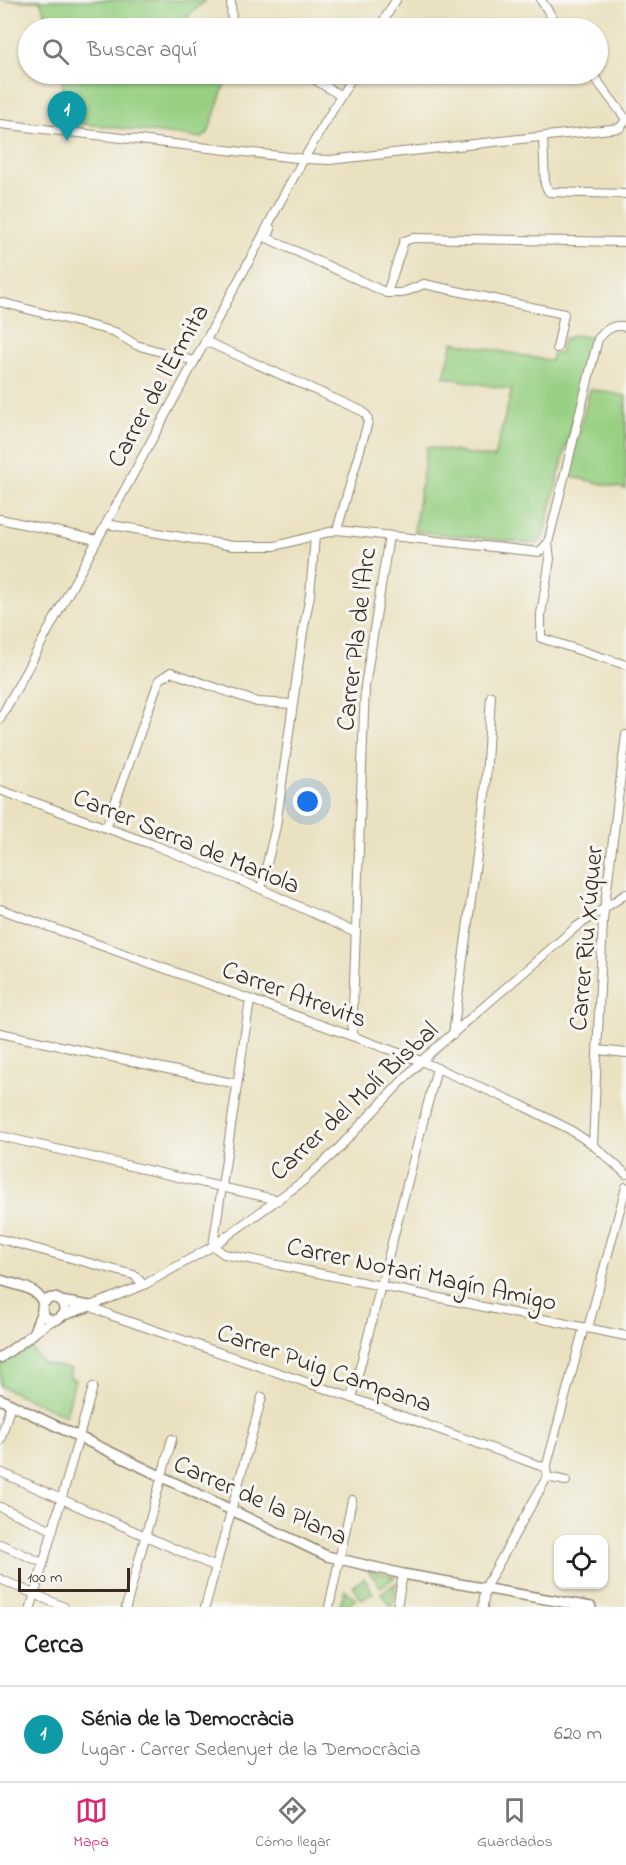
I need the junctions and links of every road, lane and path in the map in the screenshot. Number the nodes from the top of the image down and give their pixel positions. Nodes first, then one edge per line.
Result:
1 (231, 0) edge
2 (396, 0) edge
3 (541, 0) edge
4 (232, 18) edge
5 (385, 18) edge
6 (553, 18) edge
7 (322, 84) edge
8 (348, 84) edge
9 (600, 84) edge
10 (341, 96) junction
11 (626, 119) edge
12 (0, 124) edge
13 (543, 137) junction
14 (305, 159) junction
15 (283, 194) junction
16 (626, 194) edge
17 (626, 242) edge
18 (387, 294) junction
19 (0, 302) edge
20 (626, 327) edge
21 (206, 341) junction
22 (557, 348) dead end
23 (194, 361) junction
24 (0, 519) edge
25 (106, 524) junction
26 (337, 530) junction
27 (389, 536) junction
28 (315, 537) junction
29 (97, 540) junction
30 (548, 543) junction
31 (626, 665) edge
32 (491, 696) dead end
33 (293, 704) junction
34 (0, 719) edge
35 (626, 735) edge
36 (0, 790) edge
37 (106, 828) junction
38 (261, 889) junction
39 (626, 894) edge
40 (606, 907) junction
41 (0, 909) edge
42 (356, 933) junction
43 (250, 999) junction
44 (0, 1033) edge
45 (453, 1034) junction
46 (352, 1036) junction
47 (598, 1050) junction
48 (626, 1053) edge
49 (421, 1061) junction
50 (437, 1068) junction
51 (237, 1084) junction
52 (0, 1136) edge
53 (593, 1146) junction
54 (626, 1174) edge
55 (222, 1187) junction
56 (626, 1187) edge
57 (278, 1200) junction
58 (0, 1239) edge
59 (213, 1246) junction
60 (0, 1280) edge
61 (144, 1284) junction
62 (381, 1286) junction
63 (60, 1301) junction
64 (90, 1306) junction
65 (43, 1307) junction
66 (57, 1318) junction
67 (586, 1328) junction
68 (33, 1334) junction
69 (626, 1336) edge
70 (0, 1358) edge
71 (93, 1387) dead end
72 (262, 1396) dead end
73 (352, 1398) junction
74 (0, 1399) edge
75 (11, 1404) junction
76 (79, 1437) junction
77 (172, 1439) dead end
78 (0, 1441) edge
79 (0, 1472) edge
80 (546, 1473) junction
81 (162, 1477) junction
82 (566, 1481) dead end
83 (61, 1500) junction
84 (352, 1500) dead end
85 (0, 1507) edge
86 (231, 1510) junction
87 (53, 1530) junction
88 (146, 1535) junction
89 (0, 1544) edge
90 (339, 1559) junction
91 (43, 1563) junction
92 (216, 1567) junction
93 (403, 1574) junction
94 (0, 1579) edge
95 (485, 1588) junction
96 (34, 1594) junction
97 (31, 1607) edge
98 (64, 1607) edge
99 (126, 1607) edge
100 (205, 1607) edge
101 (329, 1607) edge
102 (397, 1607) edge
103 (483, 1607) edge
104 (589, 1607) edge

1 - 4 street
2 - 5 street
3 - 6 street
7 - 10 street
8 - 10 street, Carrer de l'Ermita
9 - 11 street
10 - 14 street, Carrer de l'Ermita
11 - 13 street
12 - 14 street
13 - 14 street
13 - 16 street
14 - 15 street, Carrer de l'Ermita
15 - 18 street
15 - 21 street, Carrer de l'Ermita
17 - 18 street
18 - 22 street
19 - 23 street
20 - 30 street
21 - 23 street, Carrer de l'Ermita
21 - 26 street
23 - 25 street, Carrer de l'Ermita
24 - 29 street
25 - 28 street
25 - 29 street, Carrer de l'Ermita
26 - 27 street
26 - 28 street
27 - 30 street
27 - 42 street, Carrer Pla de l'Arc
28 - 33 street
29 - 34 street, Carrer de l'Ermita
30 - 31 street
32 - 45 street
33 - 37 street
33 - 38 street
35 - 40 street, Carrer Riu Xúquer
36 - 37 street, Carrer Serra de Mariola
37 - 38 street, Carrer Serra de Mariola
38 - 42 street, Carrer Serra de Mariola
39 - 40 street, Carrer del Molí Bisbal
40 - 45 street, Carrer del Molí Bisbal
40 - 47 street, Carrer Riu Xúquer
41 - 43 street, Carrer Atrevits
42 - 46 street, Carrer Pla de l'Arc
43 - 46 street, Carrer Atrevits
43 - 51 street
44 - 51 street
45 - 49 street, Carrer del Molí Bisbal
46 - 49 street, Carrer Atrevits
47 - 48 street
47 - 53 street, Carrer Riu Xúquer
49 - 50 street, Carrer Atrevits
49 - 57 street, Carrer del Molí Bisbal
50 - 53 street, Carrer Atrevits
50 - 62 street
51 - 55 street
52 - 55 street
53 - 54 street, Carrer Atrevits
55 - 57 street
55 - 59 street
56 - 67 street
57 - 59 street, Carrer del Molí Bisbal
58 - 61 street
59 - 61 street, Carrer del Molí Bisbal
59 - 62 street, Carrer Notari Magín Amigo
60 - 65 main road
61 - 64 street, Carrer del Molí Bisbal
62 - 67 street, Carrer Notari Magín Amigo
62 - 73 street
63 - 64 main road
63 - 65 main road
63 - 66 main road
64 - 66 main road, Carrer del Molí Bisbal
64 - 73 street, Carrer Puig Campana
65 - 66 main road
65 - 68 main road
66 - 68 street, Carrer del Molí Bisbal
67 - 69 street, Carrer Notari Magín Amigo
67 - 80 street
68 - 70 main road, Carrer del Molí Bisbal
71 - 76 street
72 - 86 street
73 - 80 street, Carrer Puig Campana
74 - 75 main road, Carrer de la Plana
75 - 76 main road, Carrer de la Plana
75 - 78 street
76 - 81 main road, Carrer de la Plana
76 - 83 street
77 - 81 street
79 - 83 street
80 - 82 street, Carrer Puig Campana
80 - 95 street
81 - 86 main road, Carrer de la Plana
81 - 88 street
83 - 87 street
83 - 88 street
84 - 90 street
85 - 87 street
86 - 90 main road, Carrer de la Plana
86 - 92 street
87 - 91 street
88 - 92 street
88 - 99 street
89 - 91 street
90 - 93 main road, Carrer de la Plana
90 - 101 street
91 - 96 street
92 - 100 street
93 - 95 main road, Carrer de la Plana
93 - 102 street
94 - 96 street
95 - 103 street
95 - 104 main road, Carrer de la Plana
96 - 97 street
96 - 98 street

